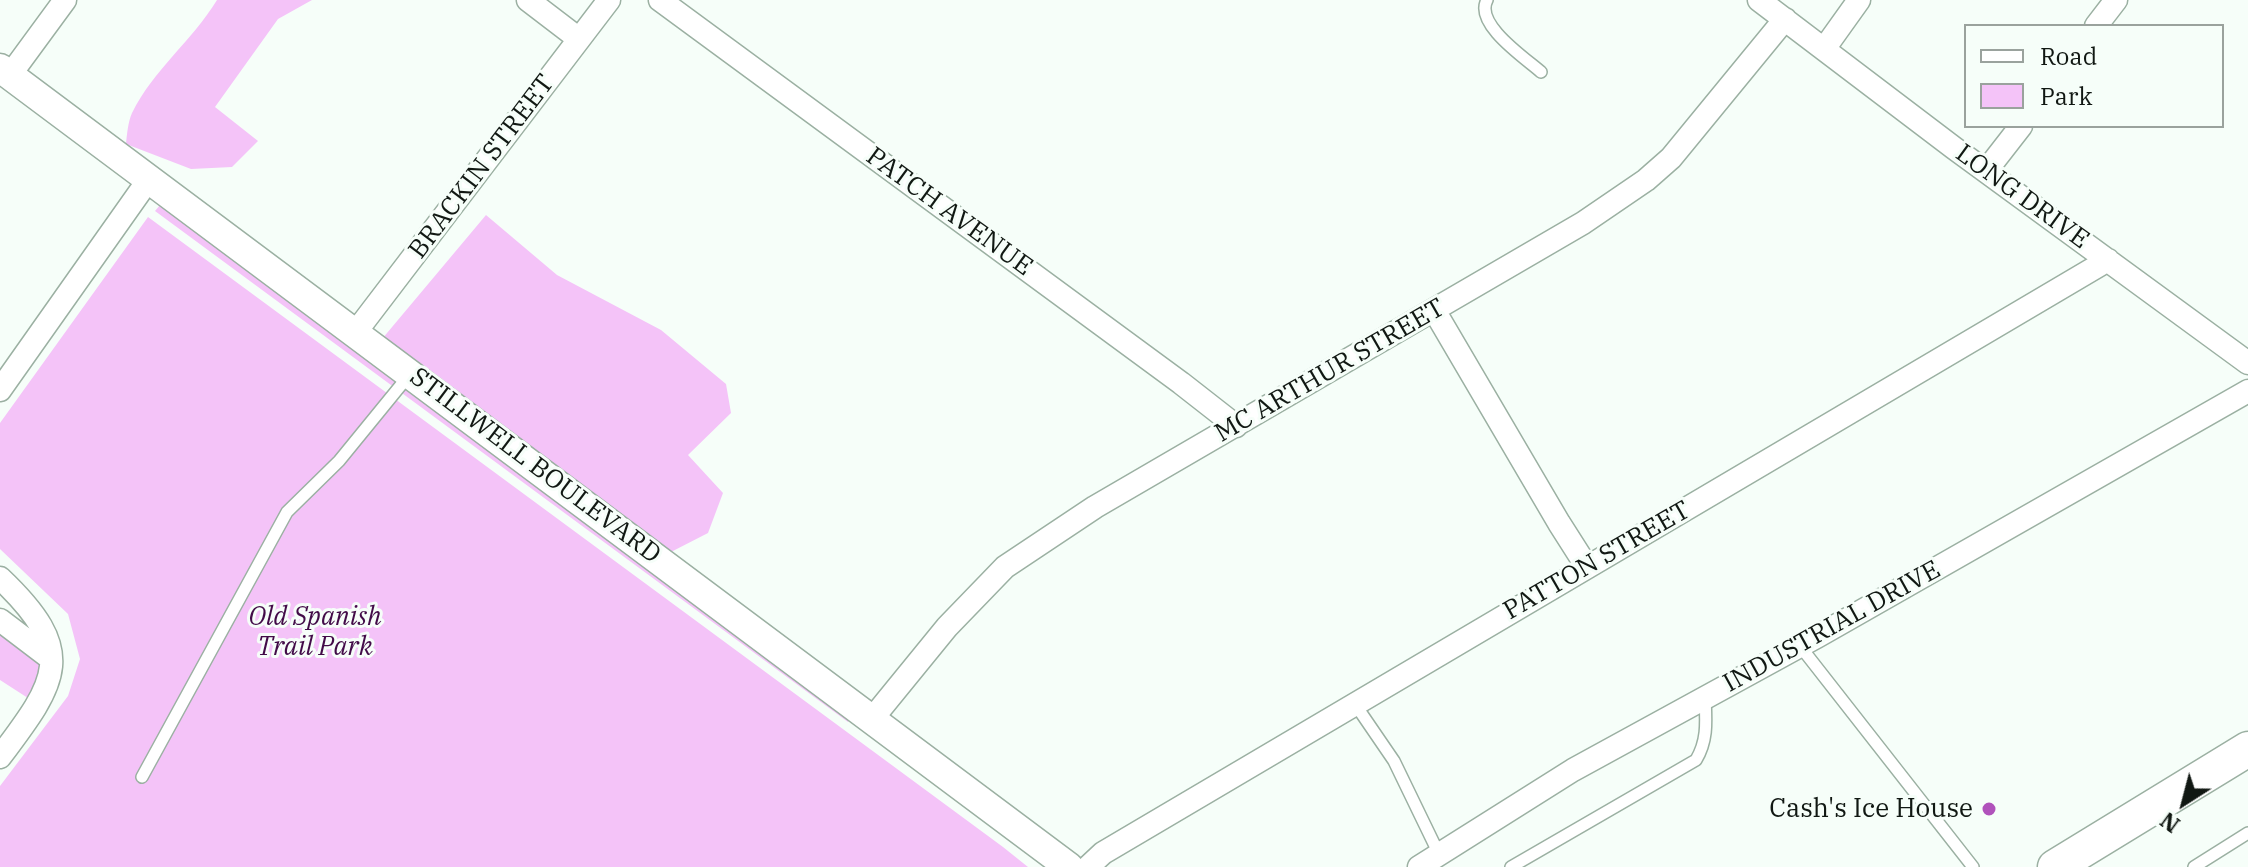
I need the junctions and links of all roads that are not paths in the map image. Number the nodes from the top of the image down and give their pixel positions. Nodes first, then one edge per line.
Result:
1 (65, 0) edge
2 (528, 0) edge
3 (609, 0) edge
4 (660, 0) edge
5 (1487, 0) edge
6 (1759, 0) edge
7 (1859, 0) edge
8 (2116, 0) edge
9 (1785, 19) junction
10 (2098, 24) edge
11 (579, 39) junction
12 (1824, 49) junction
13 (5, 72) edge
14 (1541, 72) dead end
15 (2019, 128) edge
16 (1986, 171) junction
17 (149, 179) junction
18 (2108, 260) junction
19 (1434, 310) junction
20 (355, 333) junction
21 (2248, 363) edge
22 (410, 373) junction
23 (0, 390) edge
24 (2248, 391) edge
25 (1236, 426) junction
26 (1587, 567) junction
27 (0, 578) edge
28 (0, 620) edge
29 (1800, 646) junction
30 (50, 658) junction
31 (1705, 698) junction
32 (1355, 704) junction
33 (872, 719) junction
34 (2246, 754) edge
35 (0, 757) edge
36 (142, 777) dead end
37 (2248, 833) edge
38 (1439, 854) junction
39 (2066, 864) edge
40 (1069, 867) edge
41 (1088, 867) edge
42 (1419, 867) edge
43 (1511, 867) edge
44 (1973, 867) edge
45 (2194, 867) edge

1 - 13 street
2 - 11 street
3 - 11 street, BRACKIN STREET
4 - 25 street, PATCH AVENUE
5 - 14 lane
6 - 9 street, LONG DRIVE
7 - 12 street
8 - 10 street
9 - 12 street, LONG DRIVE
9 - 19 street, MC ARTHUR STREET
11 - 20 street, BRACKIN STREET
12 - 16 street, LONG DRIVE
13 - 17 street, STILLWELL BOULEVARD
15 - 16 street
16 - 18 street, LONG DRIVE
17 - 20 street, STILLWELL BOULEVARD
17 - 23 street
18 - 21 street, LONG DRIVE
18 - 26 street, PATTON STREET
19 - 25 street, MC ARTHUR STREET
19 - 26 street
20 - 22 street, STILLWELL BOULEVARD
22 - 33 street, STILLWELL BOULEVARD
22 - 36 lane
24 - 29 street, INDUSTRIAL DRIVE
25 - 33 street, MC ARTHUR STREET
26 - 32 street, PATTON STREET
27 - 30 street
28 - 30 street
29 - 31 street, INDUSTRIAL DRIVE
29 - 44 lane
30 - 35 street
31 - 38 street, INDUSTRIAL DRIVE
31 - 43 lane
32 - 38 lane
32 - 41 street, PATTON STREET
33 - 40 street, STILLWELL BOULEVARD
34 - 39 main road
37 - 45 lane
38 - 42 street, INDUSTRIAL DRIVE

